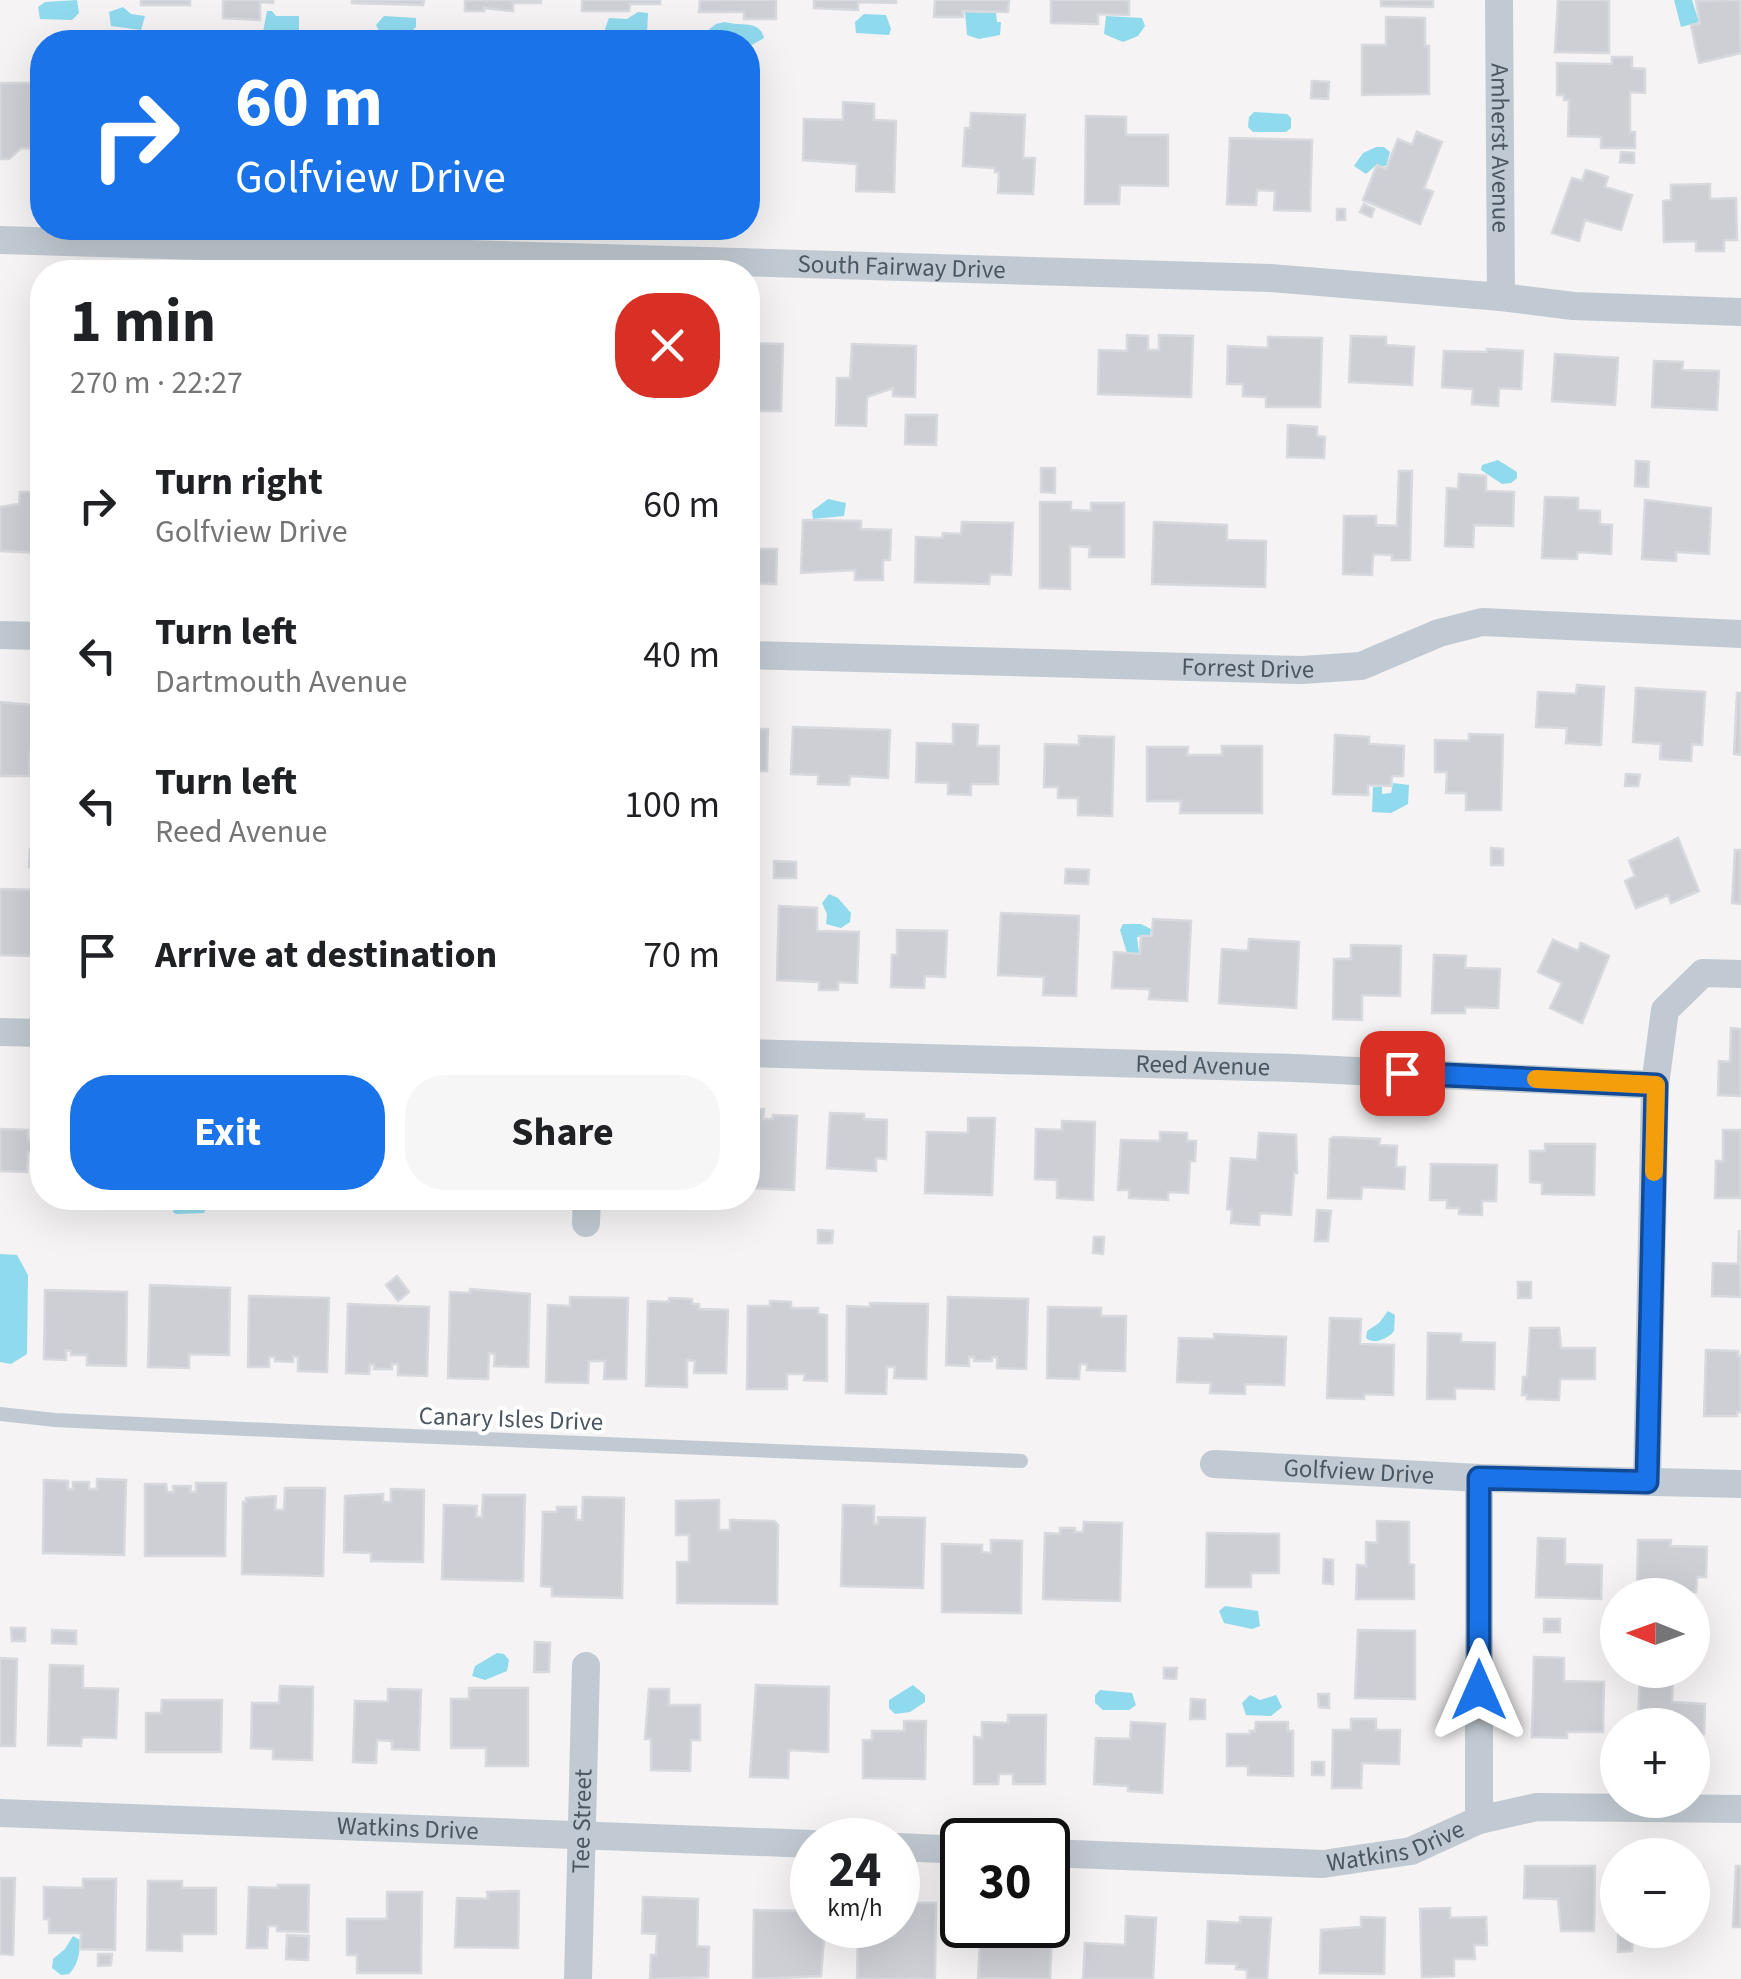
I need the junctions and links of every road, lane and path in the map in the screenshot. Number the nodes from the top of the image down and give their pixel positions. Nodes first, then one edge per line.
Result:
1 (1498, 0) edge
2 (0, 240) edge
3 (668, 260) edge
4 (760, 263) edge
5 (1501, 297) junction
6 (1741, 312) edge
7 (1741, 634) edge
8 (0, 635) edge
9 (30, 636) edge
10 (760, 655) edge
11 (1741, 974) edge
12 (0, 1032) edge
13 (30, 1033) edge
14 (760, 1053) edge
15 (1656, 1085) junction
16 (0, 1414) edge
17 (1021, 1462) dead end
18 (1214, 1464) dead end
19 (1479, 1478) junction
20 (1647, 1482) junction
21 (1741, 1484) edge
22 (586, 1666) dead end
23 (1741, 1809) edge
24 (0, 1813) edge
25 (1479, 1820) junction
26 (580, 1835) junction
27 (790, 1843) edge
28 (1070, 1854) edge
29 (578, 1979) edge

1 - 5 street, Amherst Avenue
2 - 3 street, South Fairway Drive
4 - 5 street, South Fairway Drive
5 - 6 street, South Fairway Drive
7 - 10 street, Forrest Drive
8 - 9 street
11 - 15 street
12 - 13 street
14 - 15 street, Reed Avenue
15 - 20 street
16 - 17 lane, Canary Isles Drive
18 - 19 street, Golfview Drive
19 - 20 street, Golfview Drive
19 - 25 street
20 - 21 street, Golfview Drive
22 - 26 street, Tee Street
23 - 25 street, Watkins Drive
24 - 26 street, Watkins Drive
25 - 28 street, Watkins Drive
26 - 27 street, Watkins Drive
26 - 29 street, Tee Street

